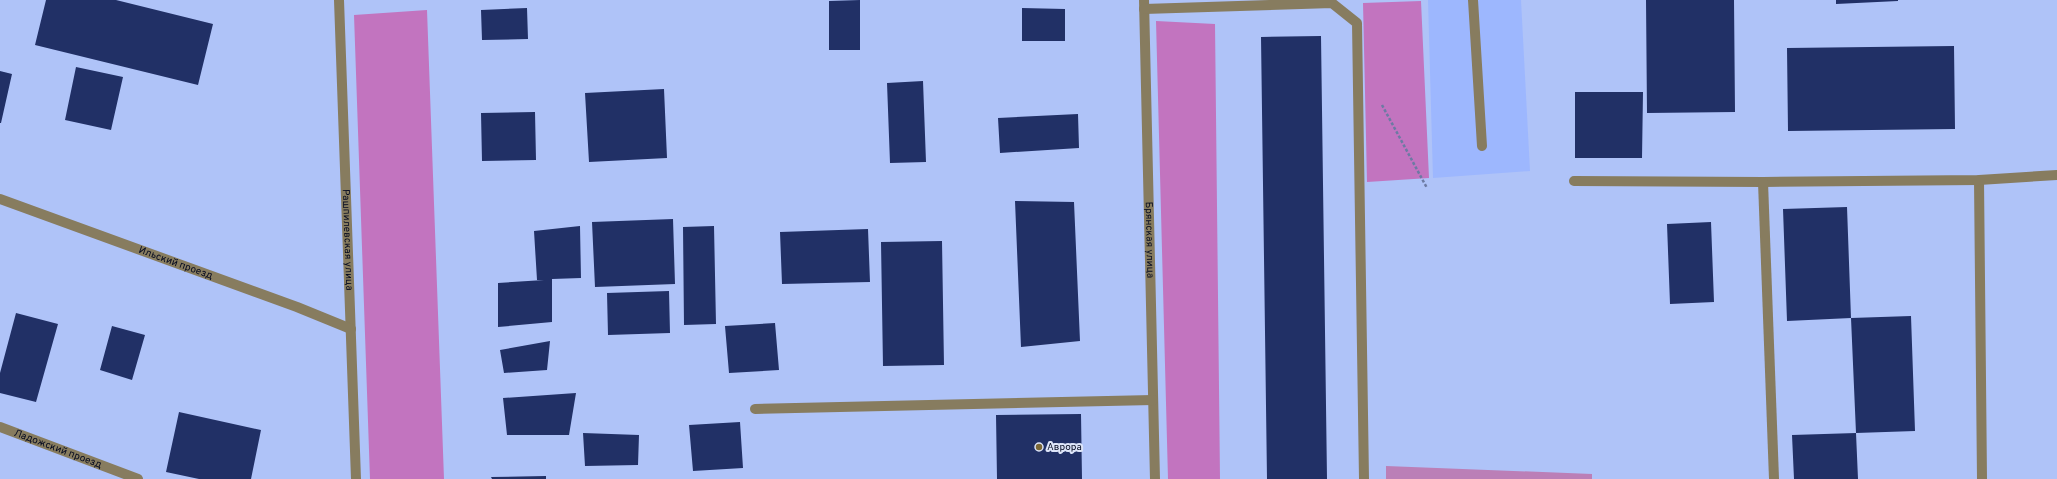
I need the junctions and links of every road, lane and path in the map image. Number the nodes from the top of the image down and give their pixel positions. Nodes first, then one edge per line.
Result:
1 (339, 0) edge
2 (1473, 0) edge
3 (1144, 4) edge
4 (1380, 103) dead end
5 (1482, 146) dead end
6 (2057, 175) edge
7 (1979, 180) junction
8 (1574, 181) dead end
9 (1763, 182) junction
10 (1427, 188) dead end
11 (0, 199) edge
12 (351, 329) junction
13 (1153, 400) junction
14 (755, 409) dead end
15 (0, 427) edge
16 (138, 479) edge
17 (356, 479) edge
18 (1155, 479) edge
19 (1364, 479) edge
20 (1774, 479) edge
21 (1982, 479) edge

1 - 12 street, Рашпилевская улица
2 - 5 street
3 - 13 street, Брянская улица
3 - 19 street
4 - 10 path
6 - 7 street
7 - 9 street
7 - 21 street
8 - 9 street
9 - 20 street
11 - 12 street, Ильский проезд
12 - 17 street, Рашпилевская улица
13 - 14 street
13 - 18 street, Брянская улица
15 - 16 street, Ладожский проезд

